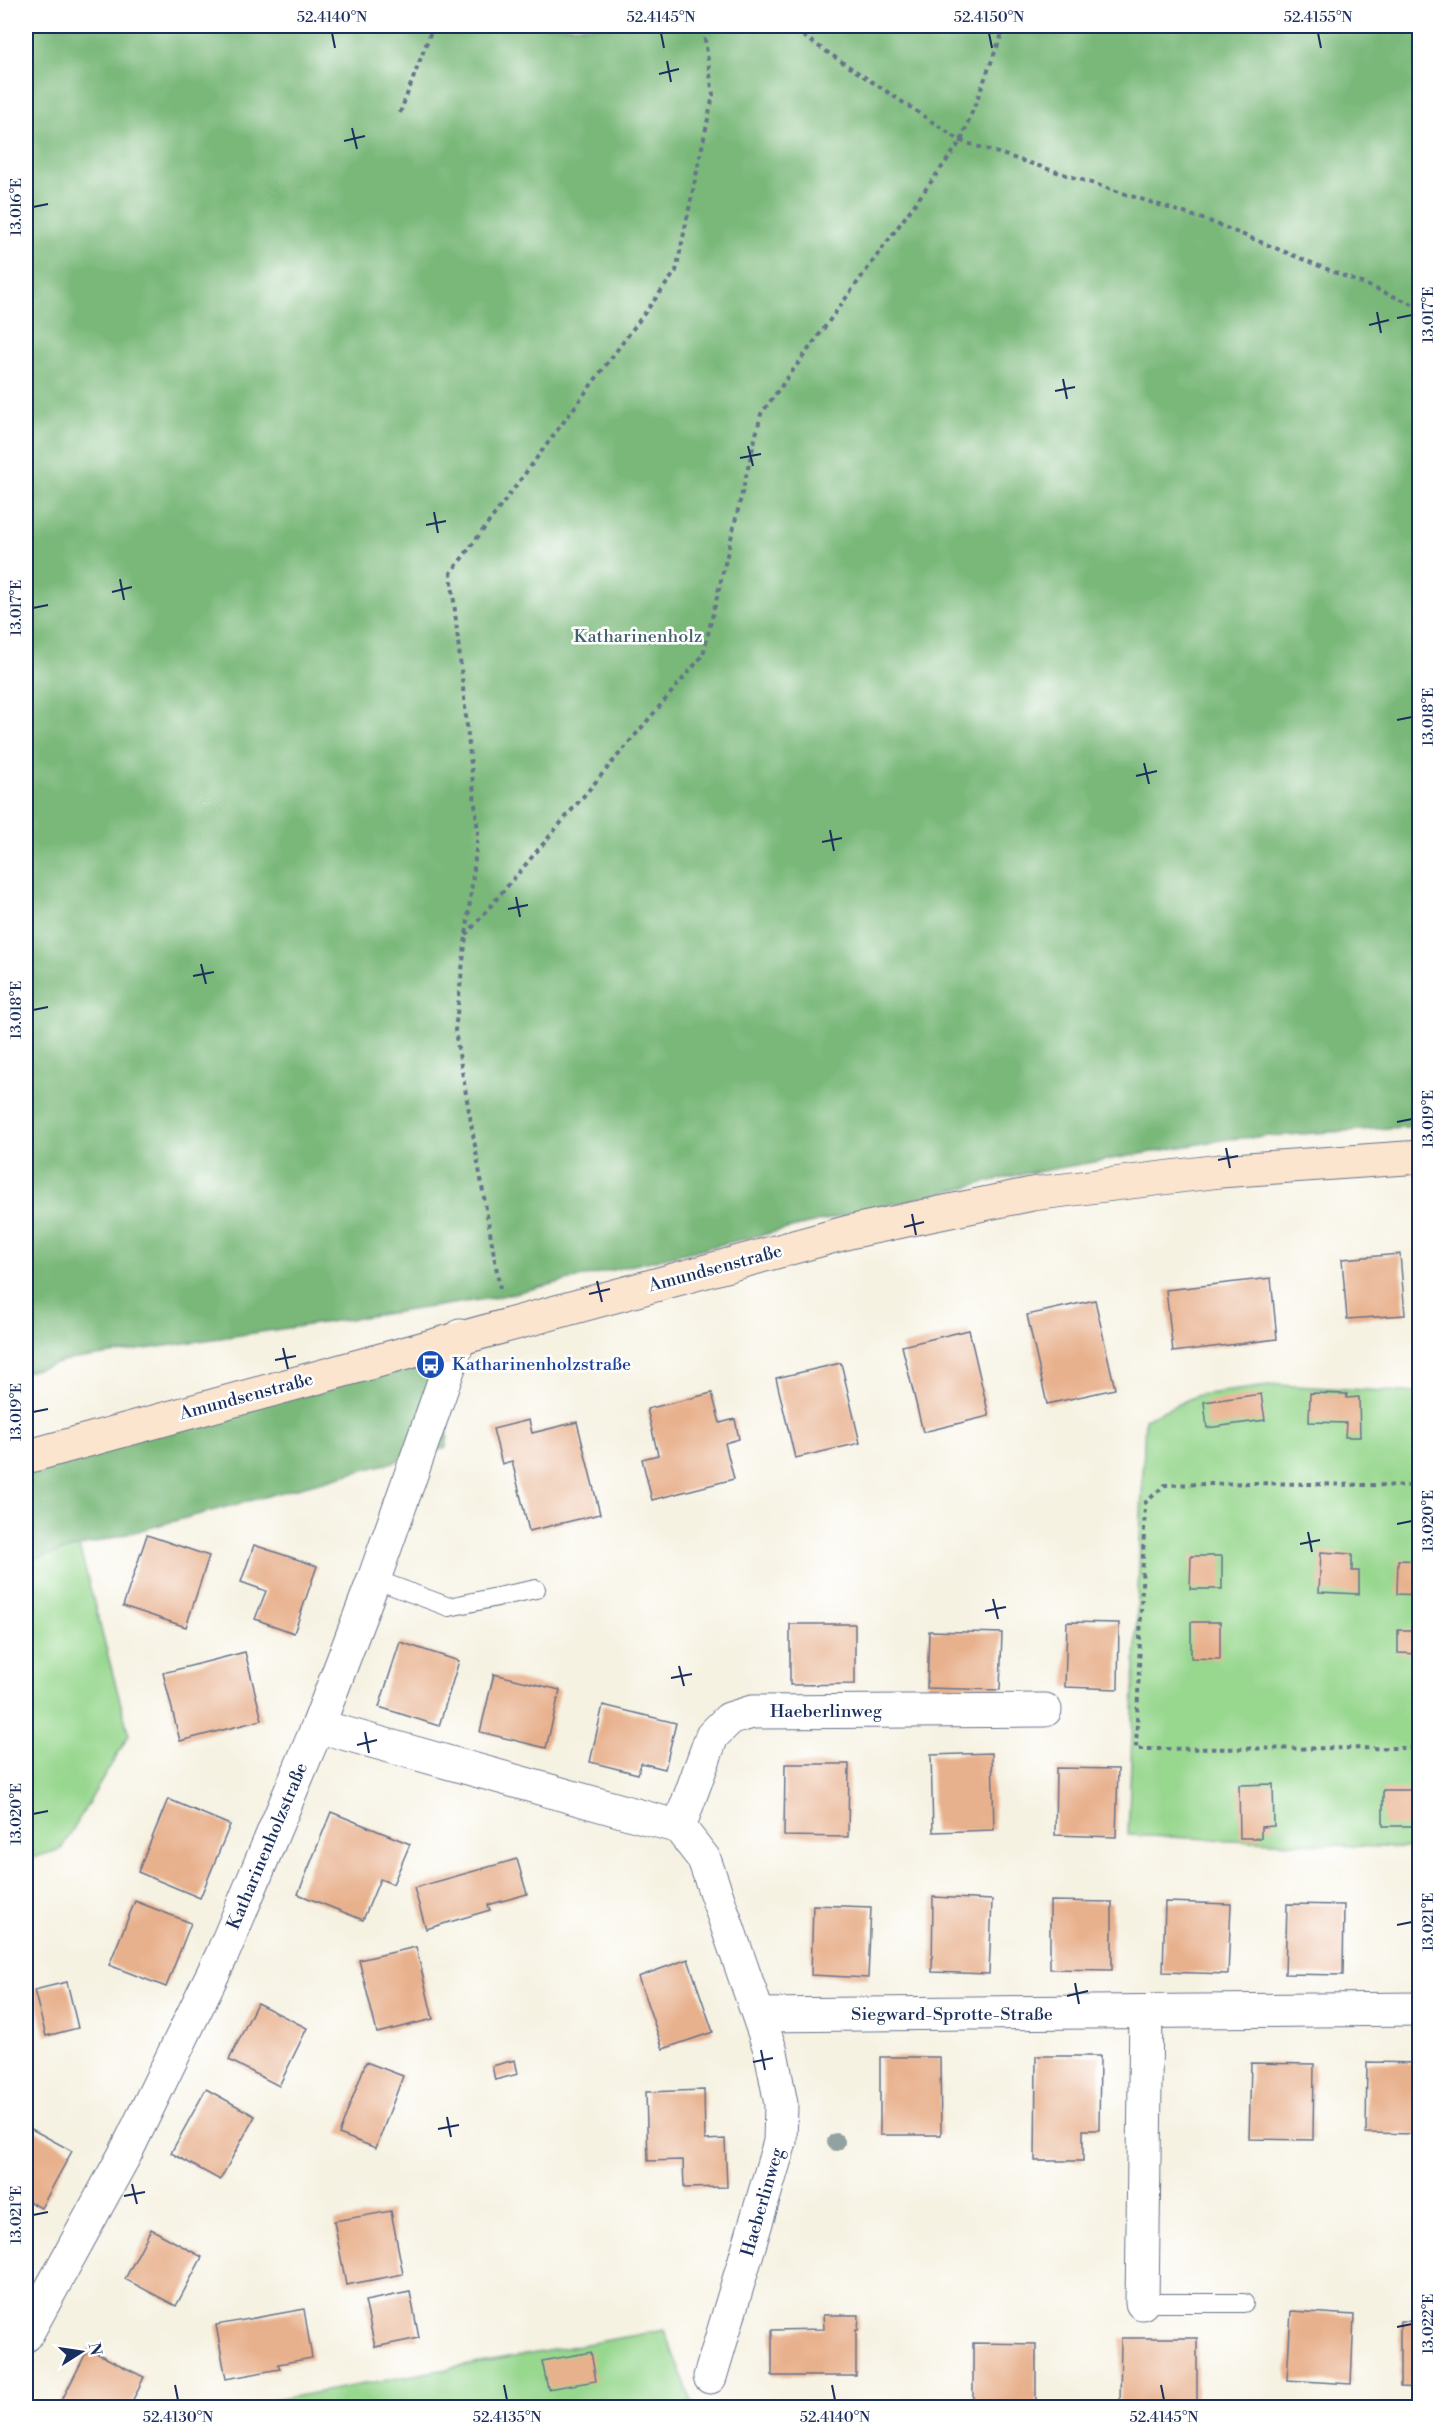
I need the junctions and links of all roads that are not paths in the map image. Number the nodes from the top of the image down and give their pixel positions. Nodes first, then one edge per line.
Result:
1 (1419, 1157) edge
2 (460, 1336) junction
3 (26, 1457) edge
4 (374, 1579) junction
5 (536, 1589) dead end
6 (1045, 1710) dead end
7 (318, 1726) junction
8 (679, 1827) junction
9 (1419, 2009) edge
10 (1146, 2012) junction
11 (759, 2015) junction
12 (1142, 2303) joint
13 (1244, 2303) dead end
14 (26, 2335) edge
15 (710, 2377) dead end

1 - 2 street, Amundsenstraße
2 - 3 street, Amundsenstraße
2 - 4 street, Katharinenholzstraße
4 - 5 lane
4 - 7 street, Katharinenholzstraße
6 - 8 street, Haeberlinweg
7 - 8 street
7 - 14 street, Katharinenholzstraße
8 - 11 street, Haeberlinweg
9 - 10 street, Siegward-Sprotte-Straße
10 - 11 street, Siegward-Sprotte-Straße
10 - 12 street
11 - 15 street, Haeberlinweg
12 - 13 lane

